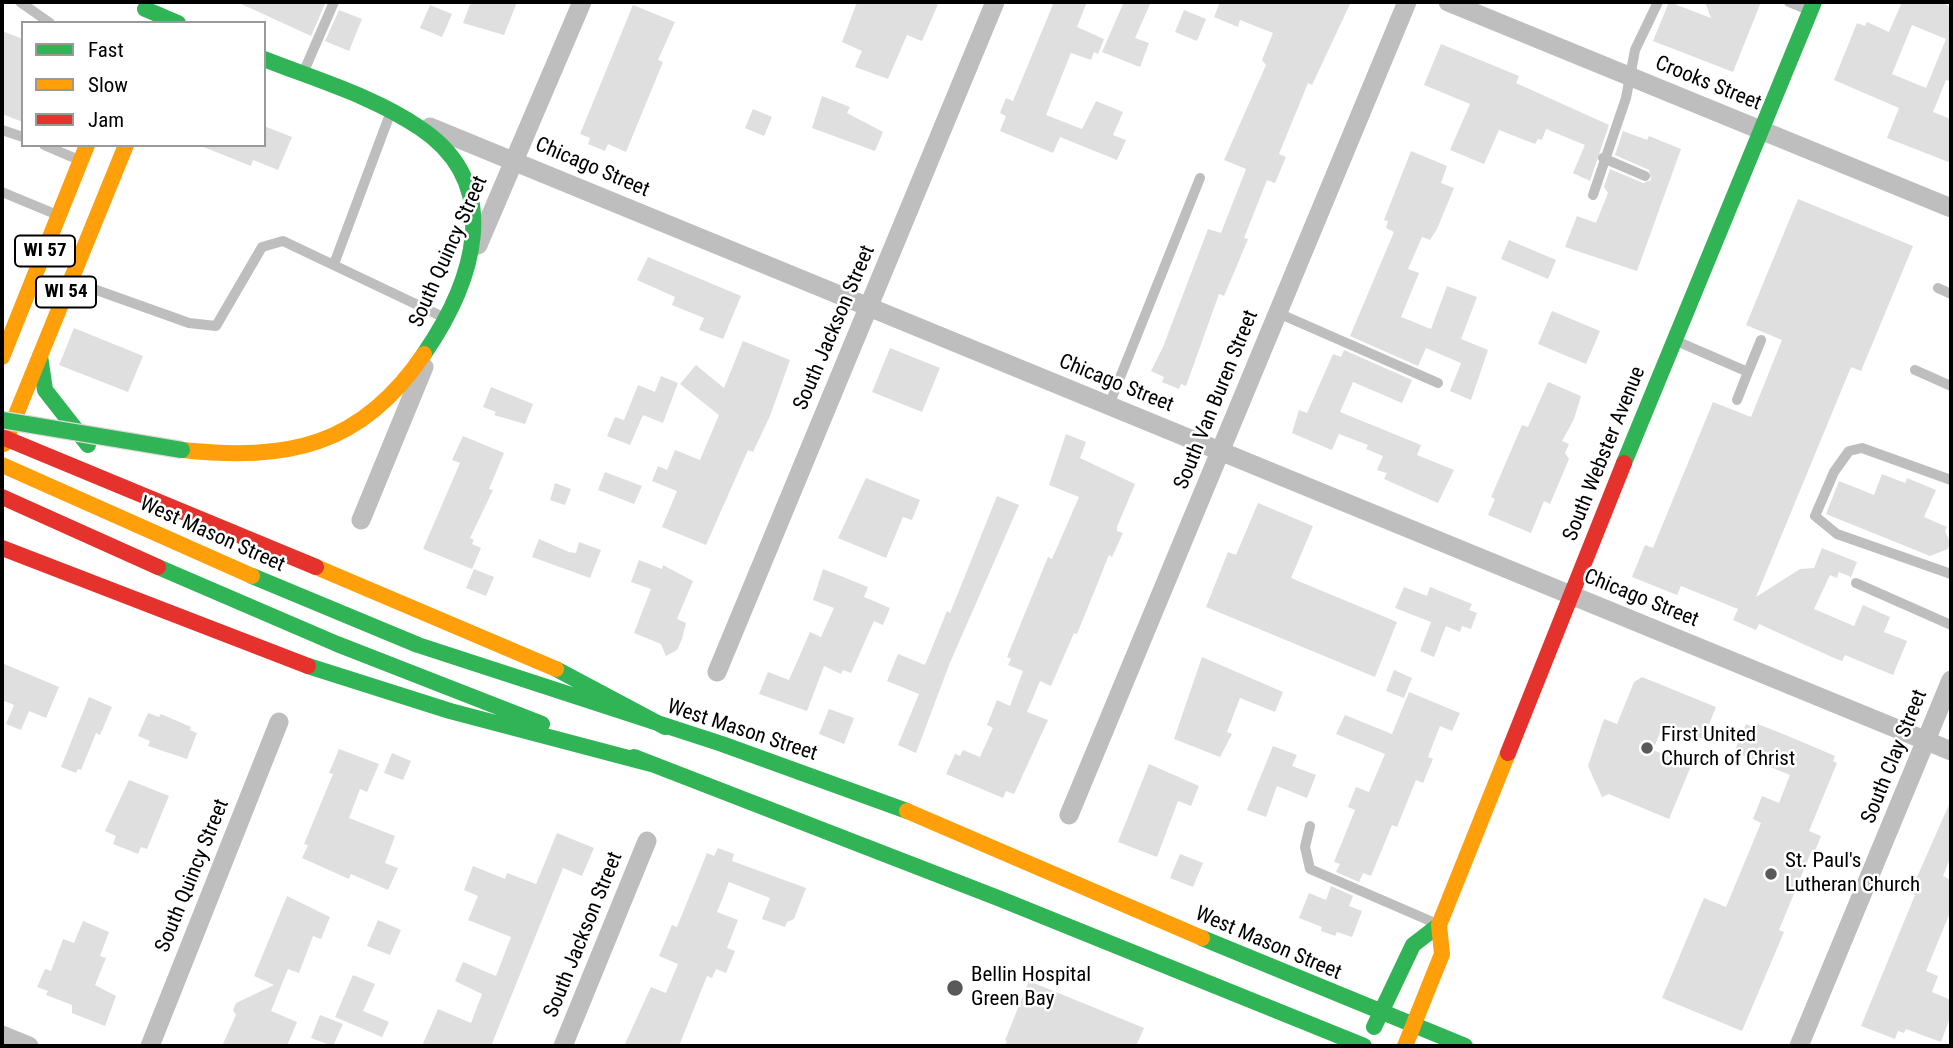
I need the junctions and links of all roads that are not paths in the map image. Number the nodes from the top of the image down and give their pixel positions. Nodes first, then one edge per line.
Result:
1 (20, 2) edge
2 (126, 2) edge
3 (334, 2) edge
4 (582, 2) edge
5 (995, 2) edge
6 (1406, 2) edge
7 (1448, 2) edge
8 (1658, 2) edge
9 (1789, 2) edge
10 (34, 5) edge
11 (1812, 7) edge
12 (144, 11) edge
13 (180, 18) edge
14 (48, 21) edge
15 (266, 60) edge
16 (302, 74) junction
17 (1628, 75) junction
18 (399, 114) junction
19 (2, 130) edge
20 (1761, 131) junction
21 (21, 137) edge
22 (54, 147) edge
23 (125, 147) edge
24 (84, 153) edge
25 (1604, 158) junction
26 (514, 159) junction
27 (1645, 176) dead end
28 (1200, 178) dead end
29 (2, 192) edge
30 (1592, 195) dead end
31 (1951, 208) edge
32 (59, 216) junction
33 (471, 261) junction
34 (334, 264) junction
35 (70, 281) junction
36 (1938, 288) dead end
37 (1951, 293) edge
38 (869, 307) junction
39 (1278, 313) junction
40 (442, 326) junction
41 (1674, 340) junction
42 (1761, 340) dead end
43 (40, 356) junction
44 (2, 357) edge
45 (1915, 370) dead end
46 (1748, 372) junction
47 (1438, 383) dead end
48 (1951, 386) edge
49 (1737, 400) dead end
50 (1109, 405) junction
51 (2, 420) edge
52 (3, 442) edge
53 (1221, 451) junction
54 (2, 465) edge
55 (1951, 480) edge
56 (2, 498) edge
57 (361, 520) dead end
58 (215, 523) junction
59 (2, 548) edge
60 (1951, 575) edge
61 (1856, 583) dead end
62 (1571, 594) junction
63 (1951, 625) edge
64 (717, 672) dead end
65 (1951, 680) edge
66 (279, 722) dead end
67 (665, 727) junction
68 (1926, 740) junction
69 (1951, 751) edge
70 (655, 765) junction
71 (1069, 815) dead end
72 (1310, 826) dead end
73 (647, 841) dead end
74 (1438, 925) junction
75 (1381, 1013) junction
76 (1414, 1026) junction
77 (2, 1035) edge
78 (29, 1046) edge
79 (150, 1046) edge
80 (563, 1046) edge
81 (1365, 1046) edge
82 (1405, 1046) edge
83 (1465, 1046) edge
84 (1799, 1046) edge

1 - 10 lane
2 - 12 street
3 - 16 lane
4 - 26 street, South Quincy Street
5 - 38 street, South Jackson Street
6 - 39 street, South Van Buren Street
7 - 17 street, Crooks Street
8 - 17 lane
9 - 11 lane
10 - 14 lane
11 - 20 main road, South Webster Avenue
12 - 13 main road
15 - 16 main road, Chicago Street
16 - 18 main road, Chicago Street
17 - 20 street, Crooks Street
17 - 25 lane
18 - 26 street, Chicago Street
18 - 33 main road
18 - 34 lane
19 - 21 lane
20 - 31 street, Crooks Street
20 - 41 main road, South Webster Avenue
22 - 24 lane
23 - 35 main road, WI 54
24 - 32 main road, WI 57
25 - 27 lane
25 - 30 lane
26 - 33 street, South Quincy Street
26 - 38 street, Chicago Street
28 - 50 lane
29 - 32 lane
32 - 44 main road, WI 57
33 - 40 main road, South Quincy Street
34 - 35 lane
34 - 40 lane
35 - 43 main road, WI 54
36 - 37 lane
38 - 50 street, Chicago Street
38 - 64 street, South Jackson Street
39 - 47 lane
39 - 53 street, South Van Buren Street
40 - 51 main road, bridge
40 - 57 street, South Quincy Street
41 - 46 lane
41 - 62 main road, South Webster Avenue
42 - 46 lane
43 - 52 main road, WI 54
43 - 58 main road
45 - 48 lane
46 - 49 lane
50 - 53 street, Chicago Street
52 - 58 main road
53 - 62 street, Chicago Street
53 - 71 street, South Van Buren Street
54 - 67 main road, West Mason Street
55 - 60 lane
56 - 70 main road
58 - 67 main road
59 - 70 main road
61 - 63 lane
62 - 68 street, Chicago Street
62 - 74 main road, South Webster Avenue
65 - 68 street, South Clay Street
66 - 79 street, South Quincy Street
67 - 75 main road, West Mason Street
68 - 69 street, Chicago Street
68 - 84 street, South Clay Street
70 - 81 main road
72 - 74 lane
73 - 80 street, South Jackson Street
74 - 75 main road, South Webster Avenue
74 - 76 main road, South Webster Avenue
75 - 76 main road, West Mason Street
75 - 81 main road, South Webster Avenue
76 - 82 main road, South Webster Avenue
76 - 83 main road, West Mason Street
77 - 78 street

